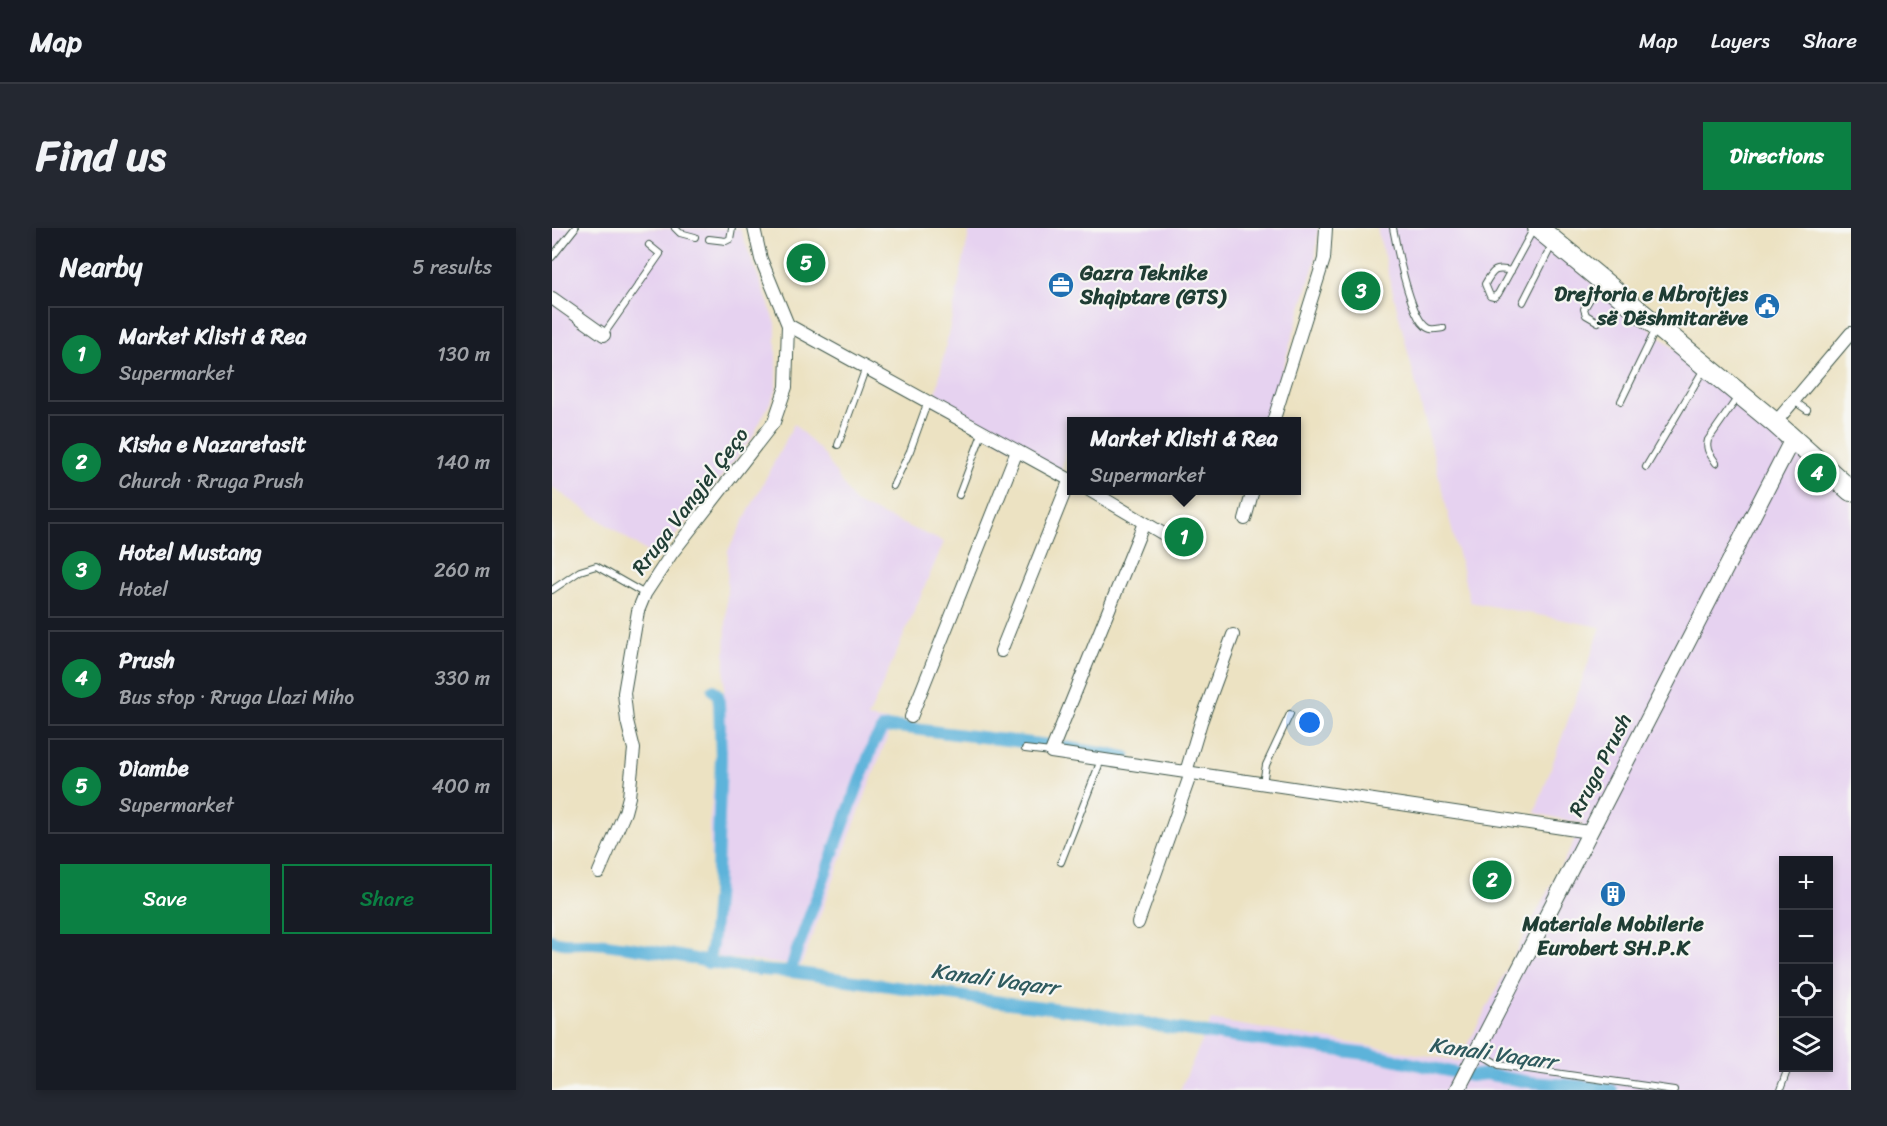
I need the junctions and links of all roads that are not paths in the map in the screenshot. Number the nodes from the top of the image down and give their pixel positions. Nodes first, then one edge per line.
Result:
1 (574, 228) edge
2 (675, 228) edge
3 (732, 228) edge
4 (754, 228) edge
5 (1326, 228) edge
6 (1393, 228) edge
7 (1536, 228) edge
8 (695, 237) dead end
9 (709, 239) dead end
10 (1558, 242) junction
11 (649, 245) dead end
12 (552, 257) edge
13 (1511, 271) junction
14 (1600, 280) junction
15 (552, 298) edge
16 (1523, 302) dead end
17 (1598, 322) dead end
18 (788, 325) junction
19 (1657, 326) junction
20 (1443, 328) dead end
21 (1851, 333) edge
22 (604, 335) joint
23 (1706, 366) junction
24 (866, 367) junction
25 (1740, 394) junction
26 (928, 401) junction
27 (1621, 401) dead end
28 (1794, 401) junction
29 (1807, 410) dead end
30 (1275, 417) edge
31 (1775, 423) junction
32 (983, 432) junction
33 (1793, 438) junction
34 (838, 445) dead end
35 (1017, 451) junction
36 (1716, 463) dead end
37 (1646, 467) dead end
38 (1067, 478) edge
39 (892, 486) dead end
40 (1067, 490) edge
41 (1851, 491) edge
42 (959, 495) dead end
43 (1097, 495) edge
44 (1252, 495) edge
45 (1245, 519) dead end
46 (1144, 523) junction
47 (1189, 549) dead end
48 (552, 590) edge
49 (645, 594) junction
50 (1233, 635) dead end
51 (1001, 651) dead end
52 (1290, 714) dead end
53 (912, 717) dead end
54 (1025, 748) dead end
55 (1051, 752) junction
56 (1101, 759) junction
57 (1189, 772) junction
58 (1263, 783) junction
59 (1589, 832) junction
60 (1061, 862) dead end
61 (599, 872) dead end
62 (1138, 923) dead end
63 (1473, 1057) junction
64 (1787, 1072) edge
65 (1460, 1085) edge
66 (1674, 1090) edge
67 (1780, 1090) edge

1 - 12 lane
2 - 8 lane
3 - 9 lane
4 - 18 street, Rruga Vangjel Çeço
5 - 30 street
6 - 20 lane
7 - 10 main road
7 - 13 lane
10 - 14 main road
10 - 16 lane
11 - 22 lane
13 - 13 lane
14 - 17 lane
14 - 19 main road
15 - 22 street
18 - 24 street
18 - 49 street, Rruga Vangjel Çeço
19 - 23 main road
19 - 27 lane
21 - 28 street
23 - 25 main road
23 - 37 lane
24 - 26 street
24 - 34 lane
25 - 31 main road
25 - 36 lane
26 - 32 street
26 - 39 lane
28 - 29 lane
28 - 31 street
31 - 33 main road
32 - 35 street
32 - 42 lane
33 - 41 main road
33 - 59 street, Rruga Prush
35 - 38 street
35 - 53 street
40 - 51 street
43 - 46 street
44 - 45 street
46 - 47 street
46 - 55 street
48 - 49 lane
49 - 61 street, Rruga Vangjel Çeço
50 - 57 street
52 - 58 lane
54 - 55 lane
55 - 56 street
56 - 57 street
56 - 60 lane
57 - 58 street
57 - 62 street
58 - 59 street
59 - 63 street, Rruga Prush
63 - 65 street, Rruga Prush
63 - 66 lane
64 - 67 lane

